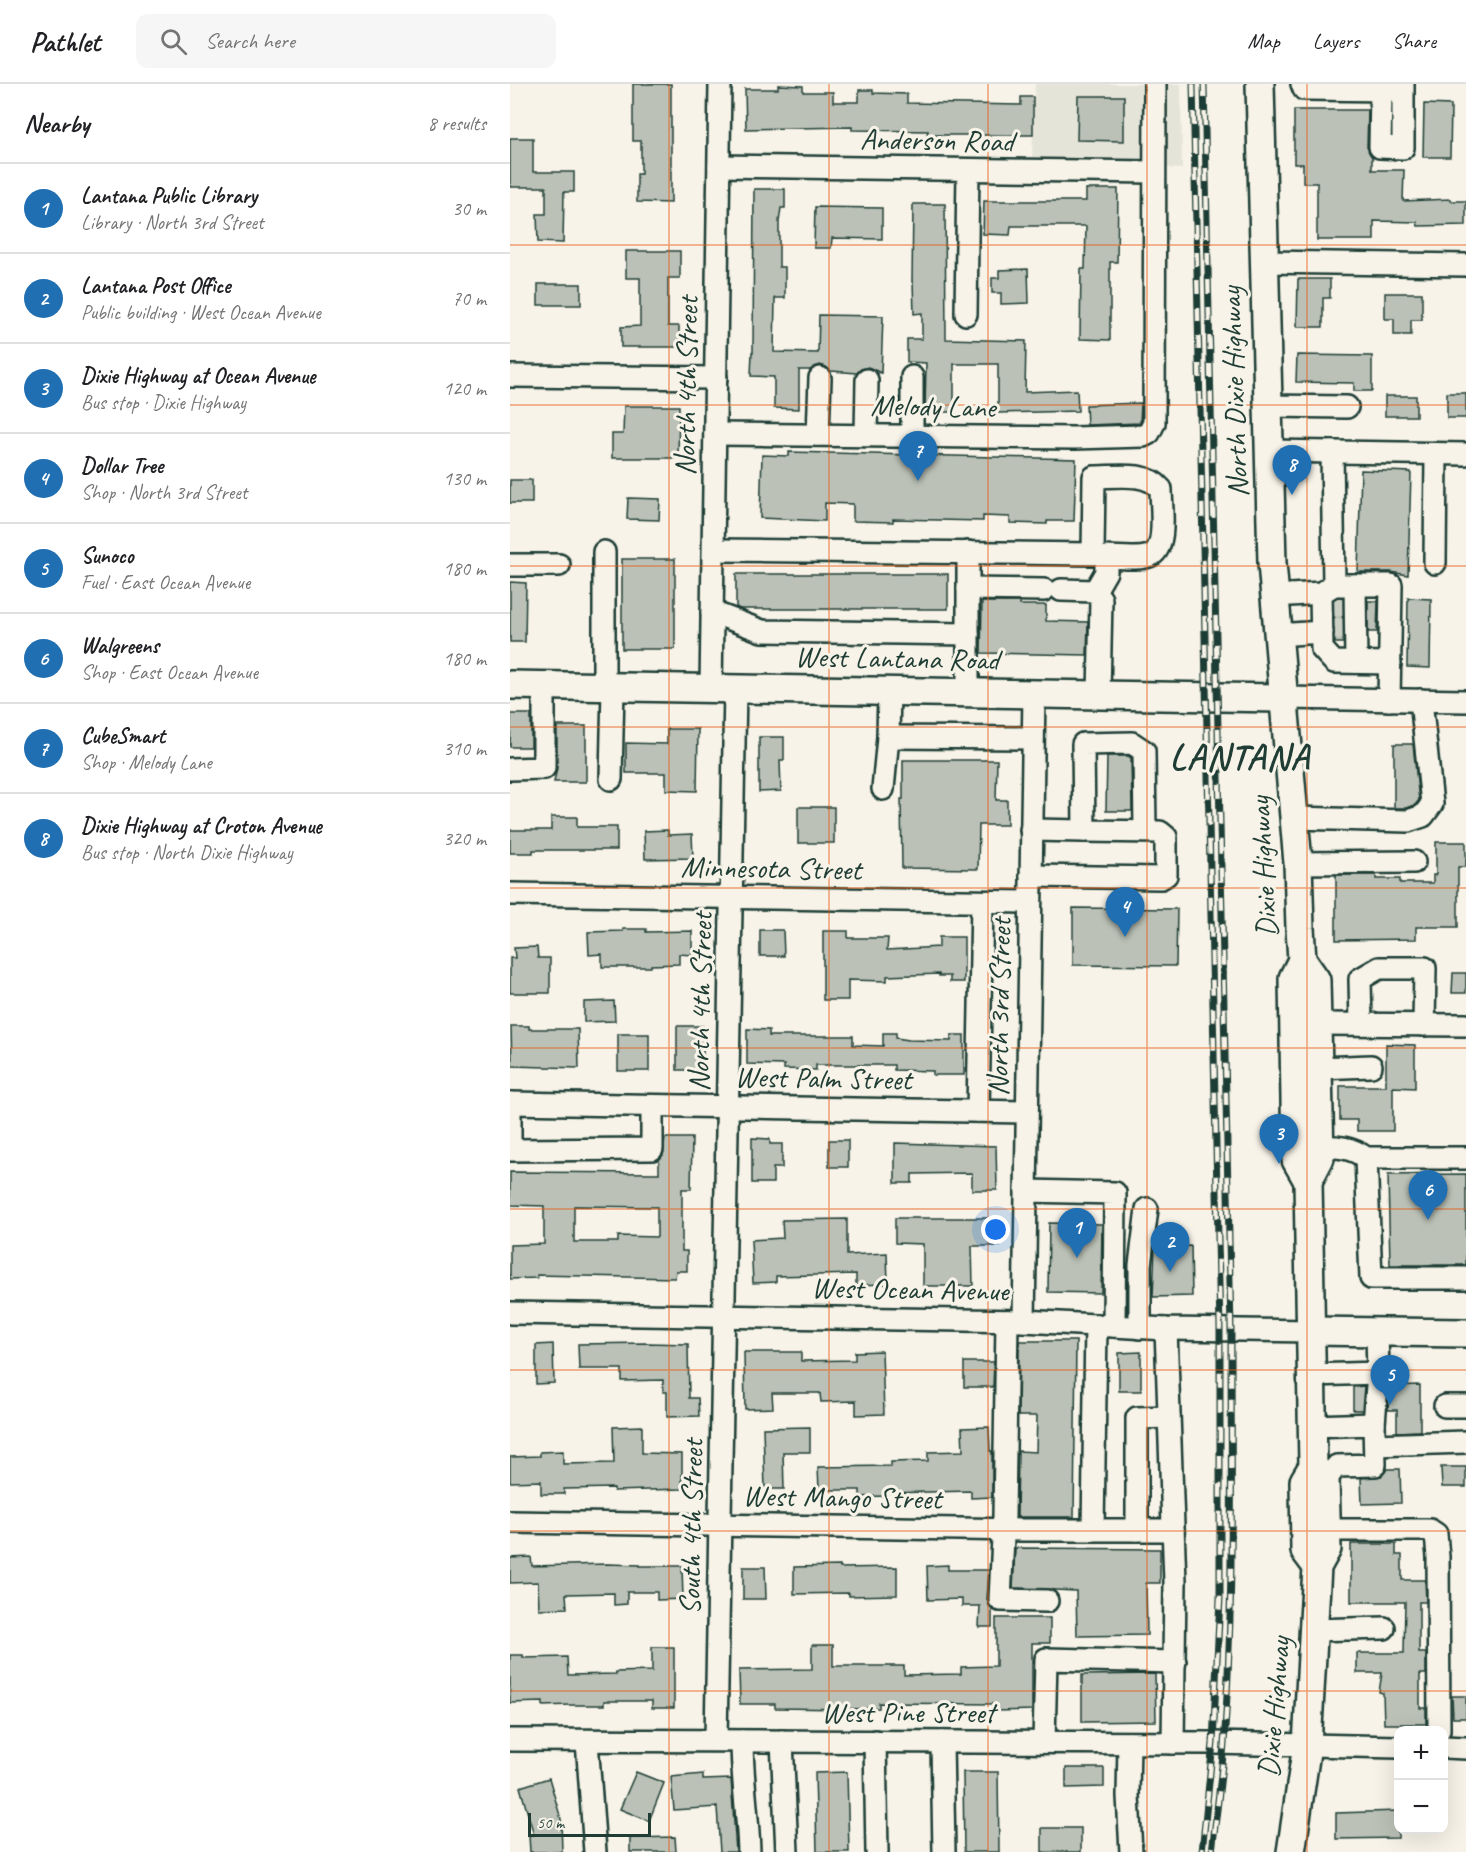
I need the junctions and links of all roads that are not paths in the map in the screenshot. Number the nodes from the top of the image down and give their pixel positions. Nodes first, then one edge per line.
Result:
1 (720, 84) edge
2 (1155, 84) edge
3 (1260, 84) edge
4 (1302, 84) edge
5 (1403, 87) edge
6 (1381, 90) junction
7 (719, 166) junction
8 (968, 170) junction
9 (1153, 172) junction
10 (1264, 261) junction
11 (1466, 265) edge
12 (966, 314) dead end
13 (510, 376) edge
14 (912, 377) dead end
15 (716, 378) junction
16 (820, 378) dead end
17 (867, 380) dead end
18 (1268, 406) junction
19 (1347, 406) dead end
20 (715, 434) junction
21 (818, 435) junction
22 (866, 435) junction
23 (912, 436) junction
24 (1268, 451) junction
25 (1332, 452) junction
26 (1436, 454) junction
27 (1466, 454) edge
28 (714, 550) junction
29 (604, 552) dead end
30 (968, 552) junction
31 (1100, 555) junction
32 (1435, 563) dead end
33 (510, 565) edge
34 (559, 566) dead end
35 (968, 589) junction
36 (1095, 591) junction
37 (1275, 596) junction
38 (1338, 598) junction
39 (712, 612) junction
40 (1325, 630) junction
41 (968, 634) junction
42 (1277, 635) junction
43 (1356, 662) junction
44 (1390, 663) junction
45 (510, 685) edge
46 (544, 685) junction
47 (608, 686) junction
48 (723, 688) junction
49 (889, 691) junction
50 (968, 692) junction
51 (1034, 694) junction
52 (1099, 695) junction
53 (1284, 698) junction
54 (1389, 700) junction
55 (1421, 700) junction
56 (1466, 701) edge
57 (888, 737) junction
58 (1033, 738) junction
59 (510, 769) edge
60 (611, 779) dead end
61 (883, 789) dead end
62 (1294, 818) junction
63 (1031, 830) junction
64 (1083, 831) junction
65 (1145, 831) junction
66 (1414, 862) dead end
67 (1298, 863) junction
68 (1030, 876) junction
69 (510, 894) edge
70 (731, 898) junction
71 (982, 902) junction
72 (1030, 902) junction
73 (1302, 960) junction
74 (1317, 1024) junction
75 (1361, 1024) junction
76 (1424, 1025) junction
77 (1466, 1026) edge
78 (1371, 1066) dead end
79 (1318, 1068) junction
80 (510, 1103) edge
81 (652, 1106) junction
82 (728, 1107) junction
83 (978, 1111) junction
84 (1027, 1112) junction
85 (1319, 1147) junction
86 (1366, 1158) junction
87 (1466, 1158) edge
88 (1308, 1181) junction
89 (1026, 1191) junction
90 (1147, 1209) dead end
91 (1466, 1278) edge
92 (510, 1313) edge
93 (725, 1316) junction
94 (1015, 1321) junction
95 (1105, 1325) junction
96 (1140, 1328) junction
97 (1166, 1329) junction
98 (1310, 1331) junction
99 (1377, 1332) junction
100 (1466, 1333) edge
101 (1378, 1373) junction
102 (1311, 1375) junction
103 (1170, 1417) junction
104 (1374, 1424) junction
105 (1312, 1426) junction
106 (1466, 1442) edge
107 (1375, 1445) junction
108 (1319, 1473) junction
109 (510, 1522) edge
110 (721, 1526) junction
111 (1002, 1530) junction
112 (1093, 1530) junction
113 (1137, 1530) junction
114 (1173, 1530) junction
115 (1327, 1530) junction
116 (1317, 1567) junction
117 (1047, 1601) dead end
118 (1384, 1628) dead end
119 (1314, 1630) junction
120 (1174, 1662) junction
121 (1439, 1726) edge
122 (716, 1739) junction
123 (510, 1740) edge
124 (742, 1740) junction
125 (587, 1741) junction
126 (782, 1741) junction
127 (875, 1741) junction
128 (942, 1742) junction
129 (1044, 1742) junction
130 (1129, 1743) junction
131 (1173, 1743) junction
132 (1307, 1745) junction
133 (1394, 1747) edge
134 (1448, 1748) edge
135 (1466, 1748) edge
136 (595, 1852) edge
137 (749, 1852) edge
138 (787, 1852) edge
139 (877, 1852) edge
140 (944, 1852) edge
141 (1131, 1852) edge
142 (1291, 1852) edge

1 - 7 street, North 4th Street
2 - 9 street
3 - 10 main road, North Dixie Highway
4 - 6 street
5 - 6 street
5 - 6 street
7 - 8 street, Anderson Road
7 - 15 street, North 4th Street
8 - 9 street, Anderson Road
8 - 12 street
9 - 23 street, Melody Lane
10 - 11 street
10 - 18 main road, North Dixie Highway
13 - 15 street
14 - 23 street
15 - 20 street, North 4th Street
16 - 21 street
17 - 22 street
18 - 19 street
18 - 24 main road, North Dixie Highway
20 - 21 street, Melody Lane
20 - 28 street, North 4th Street
21 - 22 street, Melody Lane
22 - 23 street, Melody Lane
24 - 25 street
24 - 37 main road, North Dixie Highway
25 - 26 street
25 - 38 street
26 - 27 street
26 - 32 street
28 - 30 street
28 - 39 street, North 4th Street
29 - 47 street
30 - 31 street
30 - 35 street
31 - 31 street
31 - 36 street
33 - 34 street
35 - 36 street
35 - 41 street
36 - 52 street
37 - 38 street
37 - 42 main road, North Dixie Highway
38 - 40 street
38 - 43 street
38 - 44 street
39 - 41 street
39 - 48 street, North 4th Street
40 - 42 street
40 - 43 street
41 - 50 street
42 - 53 main road, North Dixie Highway
43 - 44 street
44 - 54 street
45 - 46 main road, West Lantana Road
46 - 47 main road, West Lantana Road
46 - 59 street
47 - 48 main road, West Lantana Road
47 - 60 street
48 - 49 main road, West Lantana Road
48 - 70 street, North 4th Street
49 - 50 main road, West Lantana Road
49 - 57 street
50 - 51 main road, West Lantana Road
51 - 52 main road, West Lantana Road
51 - 58 street, North 3rd Street
52 - 53 main road, West Lantana Road
53 - 54 street
53 - 62 main road, Dixie Highway
54 - 55 street
55 - 56 street
55 - 62 street
57 - 58 street
57 - 61 street
58 - 63 street, North 3rd Street
62 - 67 main road, Dixie Highway
63 - 64 street
63 - 68 street, North 3rd Street
64 - 65 street
64 - 65 street
65 - 68 street
66 - 67 street
67 - 73 main road, Dixie Highway
68 - 72 street, North 3rd Street
69 - 70 street, Minnesota Street
70 - 71 street, Minnesota Street
70 - 82 street, North 4th Street
71 - 72 street, Minnesota Street
71 - 83 street
72 - 84 street, North 3rd Street
73 - 74 main road, Dixie Highway
73 - 88 main road, Dixie Highway
74 - 75 street
74 - 79 main road, Dixie Highway
75 - 76 street
75 - 76 street
76 - 77 street
78 - 79 street
79 - 85 main road, Dixie Highway
80 - 81 street, West Palm Street
80 - 81 street
81 - 82 street, West Palm Street
82 - 83 street, West Palm Street
82 - 93 street, North 4th Street
83 - 84 street, West Palm Street
84 - 89 street, North 3rd Street
85 - 86 street
85 - 88 main road, Dixie Highway
86 - 87 street
86 - 91 street
88 - 98 main road, Dixie Highway
89 - 94 street, North 3rd Street
89 - 95 street
90 - 96 street
92 - 93 street, West Ocean Avenue
93 - 94 street, West Ocean Avenue
93 - 110 street, South 4th Street
94 - 95 street, West Ocean Avenue
94 - 111 street, North 3rd Street
95 - 96 street, West Ocean Avenue
95 - 112 street
96 - 97 street, West Ocean Avenue
97 - 98 street, West Ocean Avenue
97 - 103 street
98 - 99 main road
98 - 102 main road, Dixie Highway
99 - 100 main road
99 - 101 street
101 - 102 street
101 - 104 street
102 - 105 main road, Dixie Highway
103 - 113 street
103 - 114 street
104 - 105 street
104 - 107 street
105 - 108 main road, Dixie Highway
106 - 107 street
107 - 108 street
108 - 115 main road, Dixie Highway
108 - 116 main road, Dixie Highway
109 - 110 street, West Mango Street
110 - 111 street, West Mango Street
110 - 122 street, South 4th Street
111 - 112 street, West Mango Street
111 - 117 street, North 3rd Street
112 - 113 street, West Mango Street
113 - 114 street, West Mango Street
114 - 120 street
115 - 116 main road, Dixie Highway
115 - 121 street
116 - 119 main road, Dixie Highway
118 - 119 street
119 - 132 main road, Dixie Highway
120 - 129 street
120 - 131 street
122 - 124 street, West Pine Street
122 - 125 street, West Pine Street
123 - 125 street, West Pine Street
124 - 126 street, West Pine Street
124 - 137 street
125 - 136 street
126 - 127 street, West Pine Street
126 - 138 street
127 - 128 street, West Pine Street
127 - 139 street
128 - 129 street, West Pine Street
128 - 140 street
129 - 130 street, West Pine Street
130 - 131 street, West Pine Street
130 - 141 street
131 - 132 street, West Pine Street
132 - 133 street, West Pine Street
132 - 142 main road, Dixie Highway
134 - 135 street

